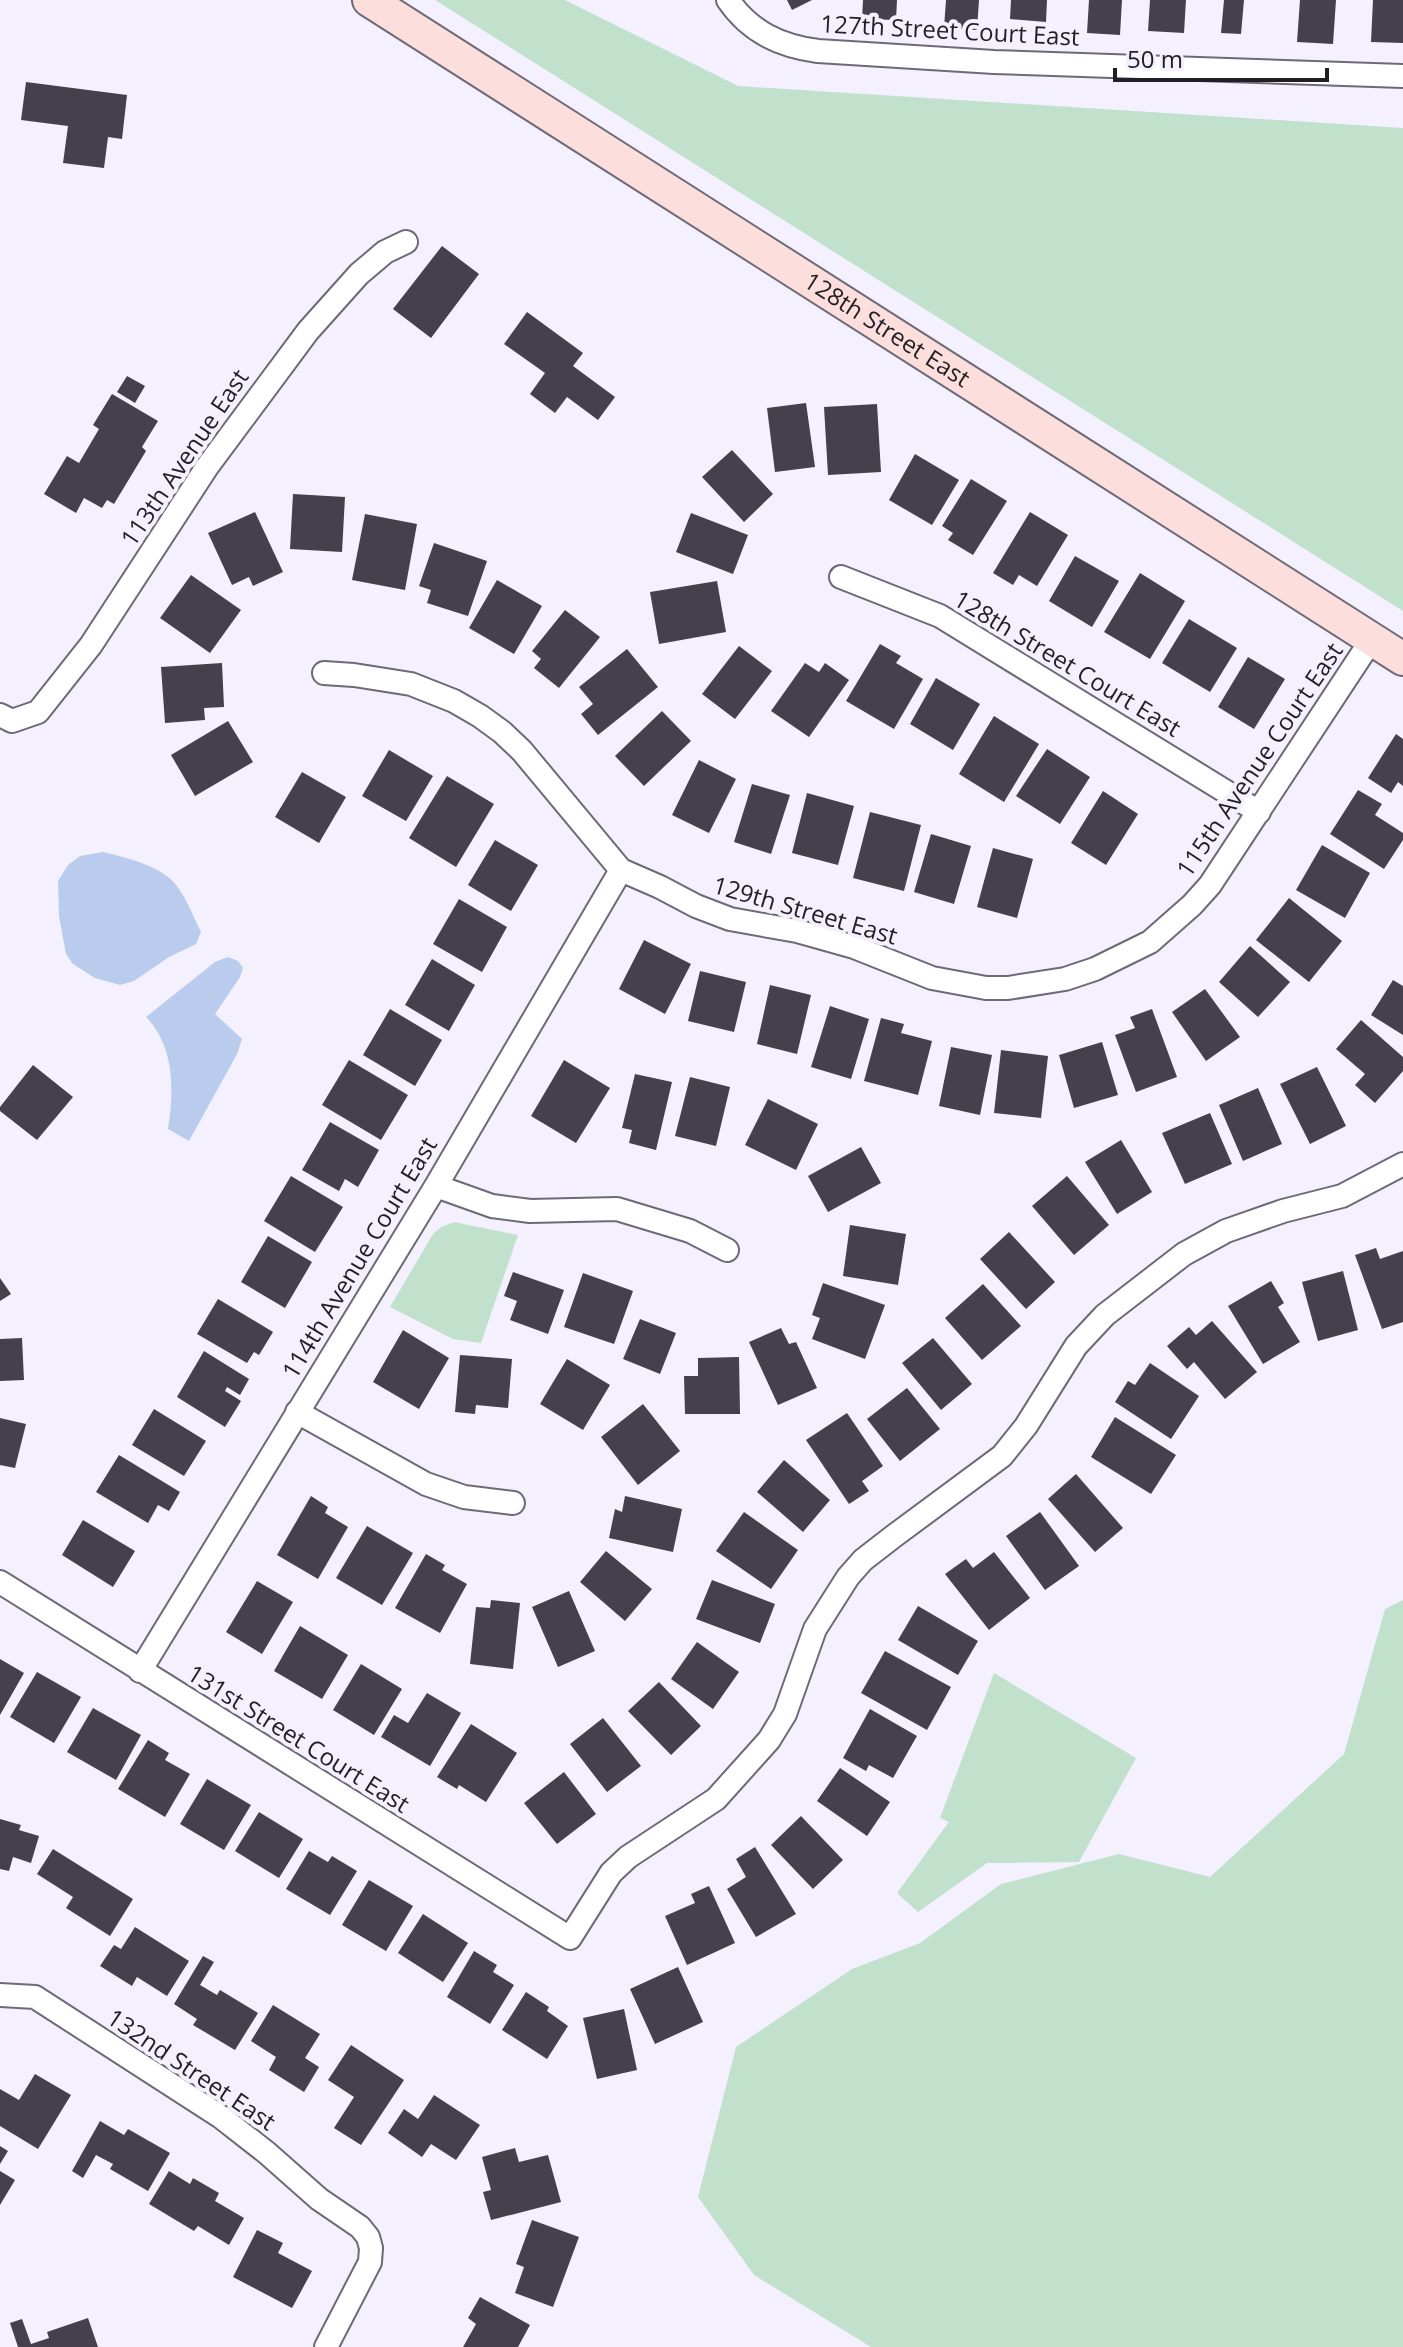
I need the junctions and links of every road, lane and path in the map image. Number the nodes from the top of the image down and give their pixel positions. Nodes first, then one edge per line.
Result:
1 (369, 0) edge
2 (728, 0) edge
3 (1403, 76) edge
4 (406, 242) dead end
5 (841, 577) dead end
6 (1372, 639) junction
7 (1403, 659) edge
8 (324, 673) dead end
9 (0, 715) edge
10 (1259, 812) junction
11 (621, 870) junction
12 (1065, 979) joint
13 (1403, 1164) edge
14 (436, 1186) junction
15 (727, 1250) dead end
16 (297, 1412) junction
17 (513, 1503) dead end
18 (0, 1582) edge
19 (140, 1671) junction
20 (0, 1995) edge
21 (326, 2347) edge

1 - 6 street, 128th Street East
2 - 3 street, 127th Street Court East
4 - 9 street, 113th Avenue East
5 - 10 street, 128th Street Court East
6 - 7 street, 128th Street East
6 - 10 street, 115th Avenue Court East
8 - 11 street, 129th Street East
10 - 12 street, 115th Avenue Court East
11 - 12 street, 129th Street East
11 - 14 street, 114th Avenue Court East
13 - 19 street, 131st Street Court East
14 - 15 street
14 - 16 street, 114th Avenue Court East
16 - 17 street
16 - 19 street, 114th Avenue Court East
18 - 19 street, 131st Street Court East
20 - 21 street, 132nd Street East

